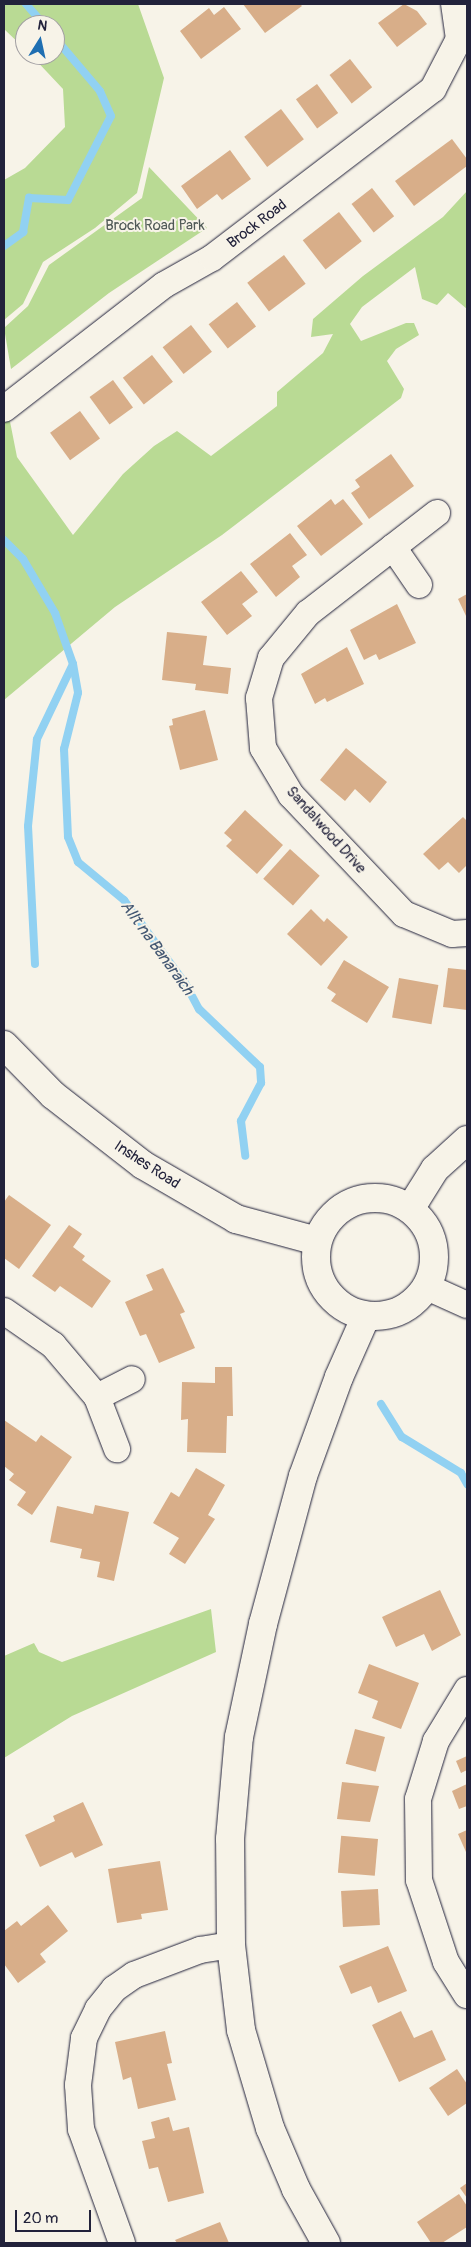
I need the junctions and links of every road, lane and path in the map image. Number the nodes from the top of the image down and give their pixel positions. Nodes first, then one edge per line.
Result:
1 (454, 4) edge
2 (4, 409) edge
3 (437, 513) dead end
4 (393, 548) junction
5 (420, 586) dead end
6 (467, 933) edge
7 (4, 1045) edge
8 (467, 1140) edge
9 (410, 1209) junction
10 (317, 1242) junction
11 (427, 1287) junction
12 (467, 1305) edge
13 (4, 1311) edge
14 (366, 1316) junction
15 (132, 1379) dead end
16 (97, 1397) junction
17 (117, 1449) dead end
18 (467, 1690) edge
19 (458, 1724) edge
20 (231, 1945) junction
21 (467, 1994) edge
22 (122, 2243) edge
23 (326, 2243) edge

1 - 2 street, Brock Road
3 - 4 street, Sandalwood Drive
4 - 5 street
4 - 6 street, Sandalwood Drive
7 - 10 street, Inshes Road
8 - 9 street
9 - 10 street
9 - 11 street
10 - 14 street
11 - 12 street
11 - 14 street
13 - 16 street
14 - 20 street
15 - 16 street
16 - 17 street
18 - 19 street
19 - 21 street
20 - 22 street
20 - 23 street

